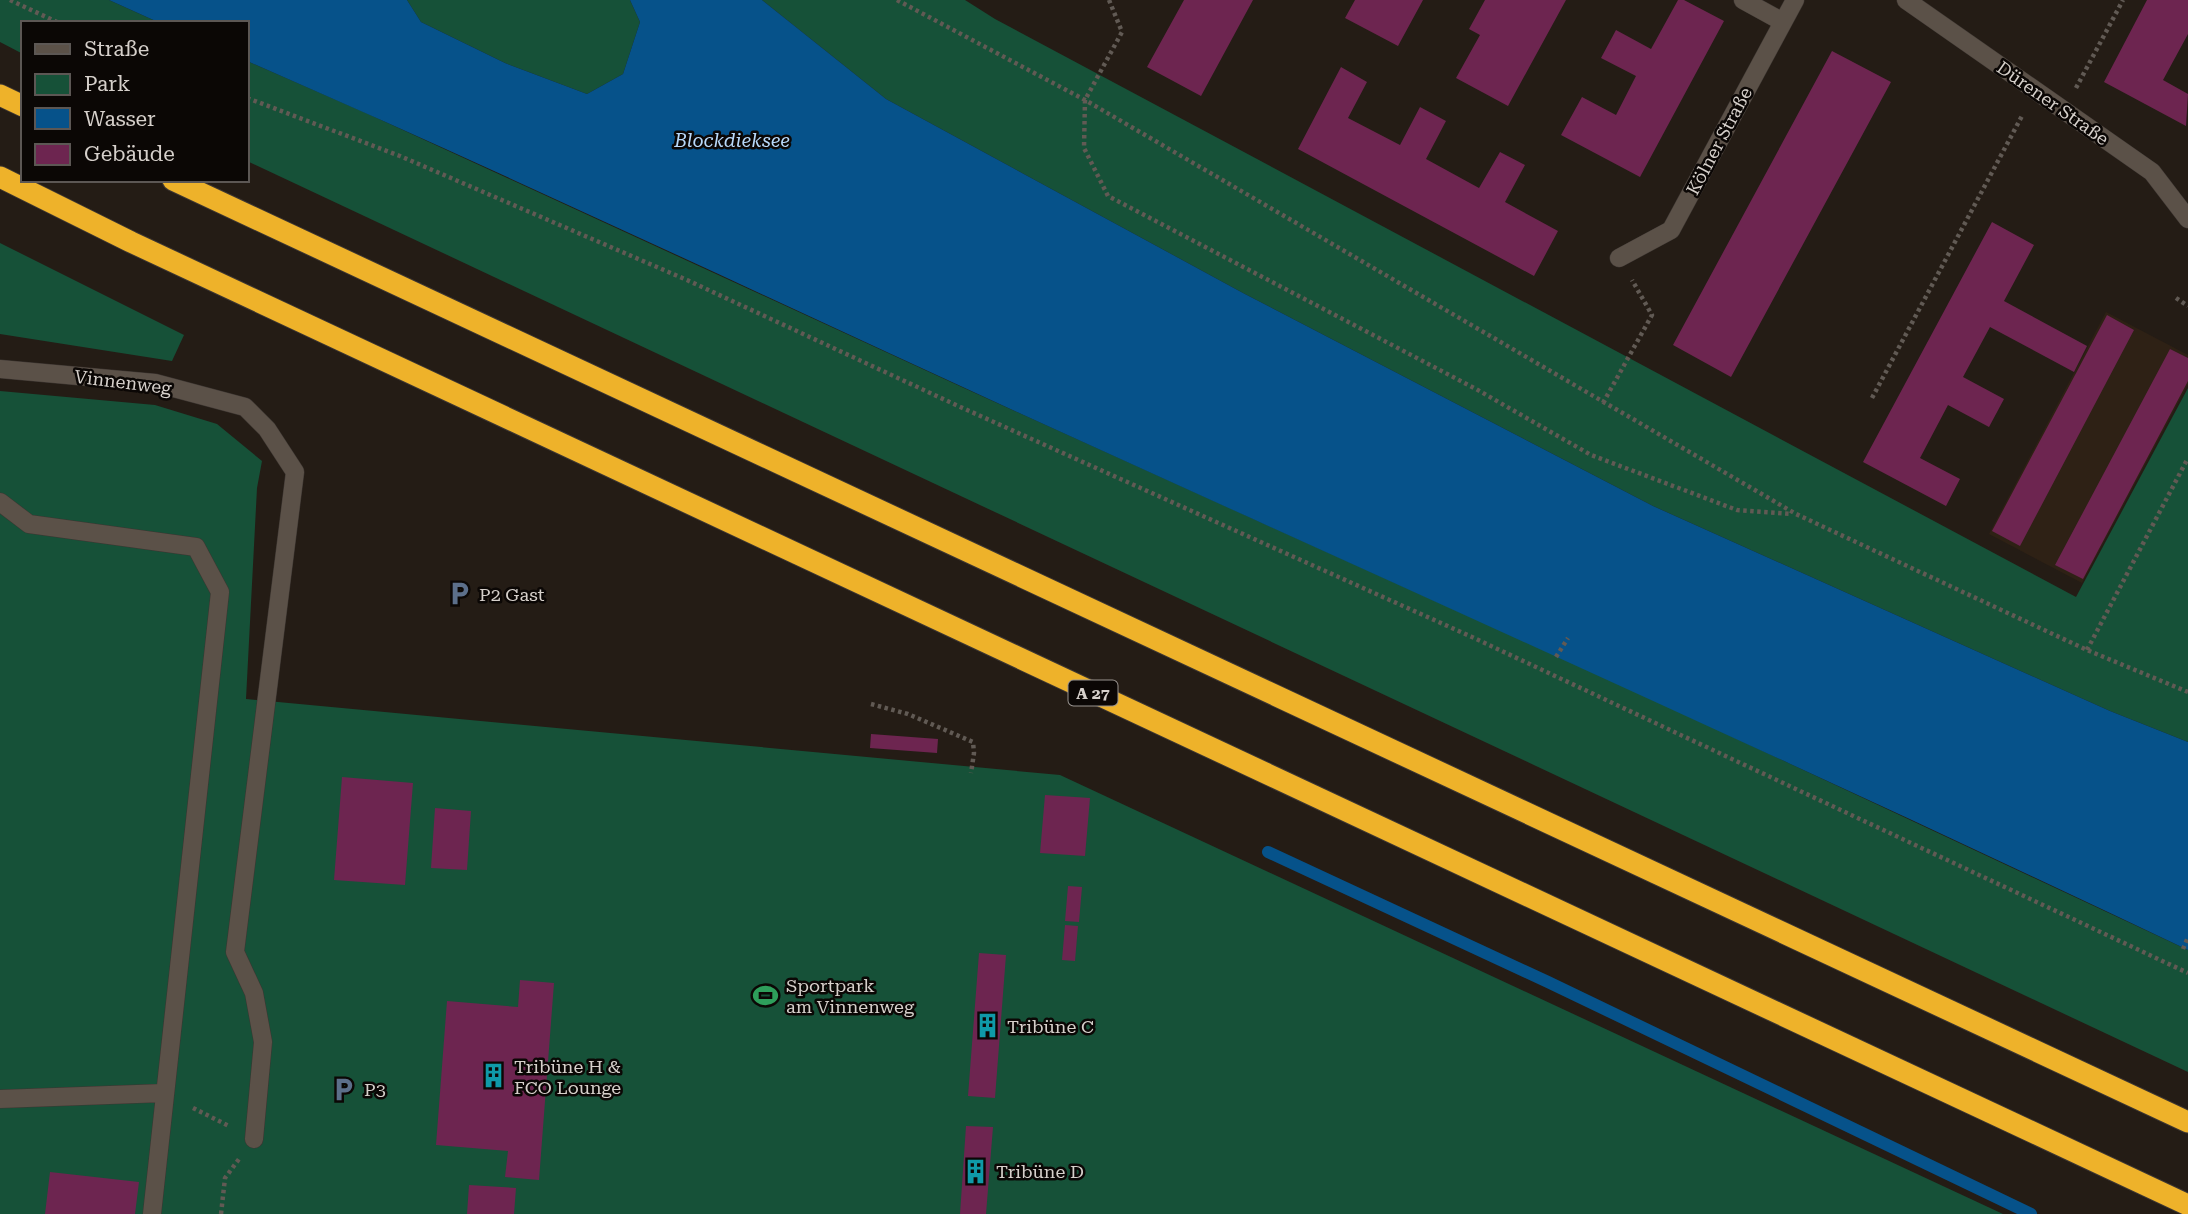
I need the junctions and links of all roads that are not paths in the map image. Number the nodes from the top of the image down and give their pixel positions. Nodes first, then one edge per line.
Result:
1 (1743, 0) edge
2 (1795, 0) edge
3 (1906, 0) edge
4 (1783, 22) junction
5 (0, 95) edge
6 (21, 105) edge
7 (0, 177) edge
8 (177, 182) edge
9 (2188, 219) edge
10 (1619, 258) road end
11 (0, 369) edge
12 (0, 502) edge
13 (164, 1093) junction
14 (0, 1099) edge
15 (2188, 1122) edge
16 (254, 1139) road end
17 (2188, 1205) edge
18 (152, 1214) edge

1 - 4 street
2 - 4 street, Kölner Straße
3 - 9 street, Dürener Straße
4 - 10 street, Kölner Straße
5 - 6 highway
7 - 17 highway, A 27
8 - 15 highway
11 - 16 street, Vinnenweg
12 - 13 street
13 - 14 street
13 - 18 street

